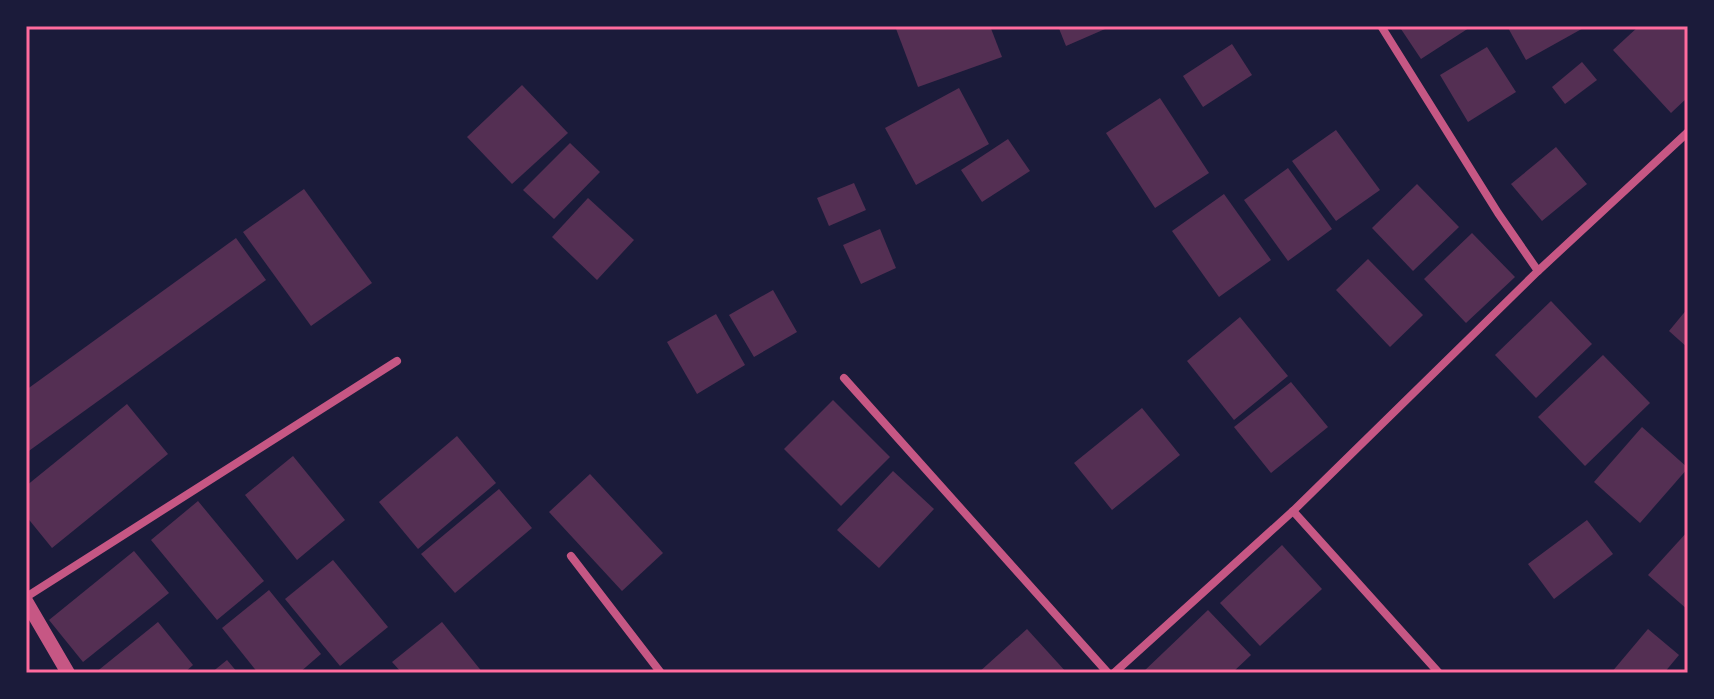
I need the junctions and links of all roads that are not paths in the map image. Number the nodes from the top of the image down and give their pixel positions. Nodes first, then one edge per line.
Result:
1 (1381, 26) edge
2 (1688, 132) edge
3 (1538, 271) junction
4 (397, 361) dead end
5 (844, 378) dead end
6 (1293, 511) junction
7 (571, 556) dead end
8 (26, 599) edge
9 (68, 673) edge
10 (661, 673) edge
11 (1111, 673) edge
12 (1439, 673) edge

1 - 3 street
2 - 3 street
3 - 6 street
4 - 8 street
5 - 11 street
6 - 11 street
6 - 12 street
7 - 10 street
8 - 9 street

